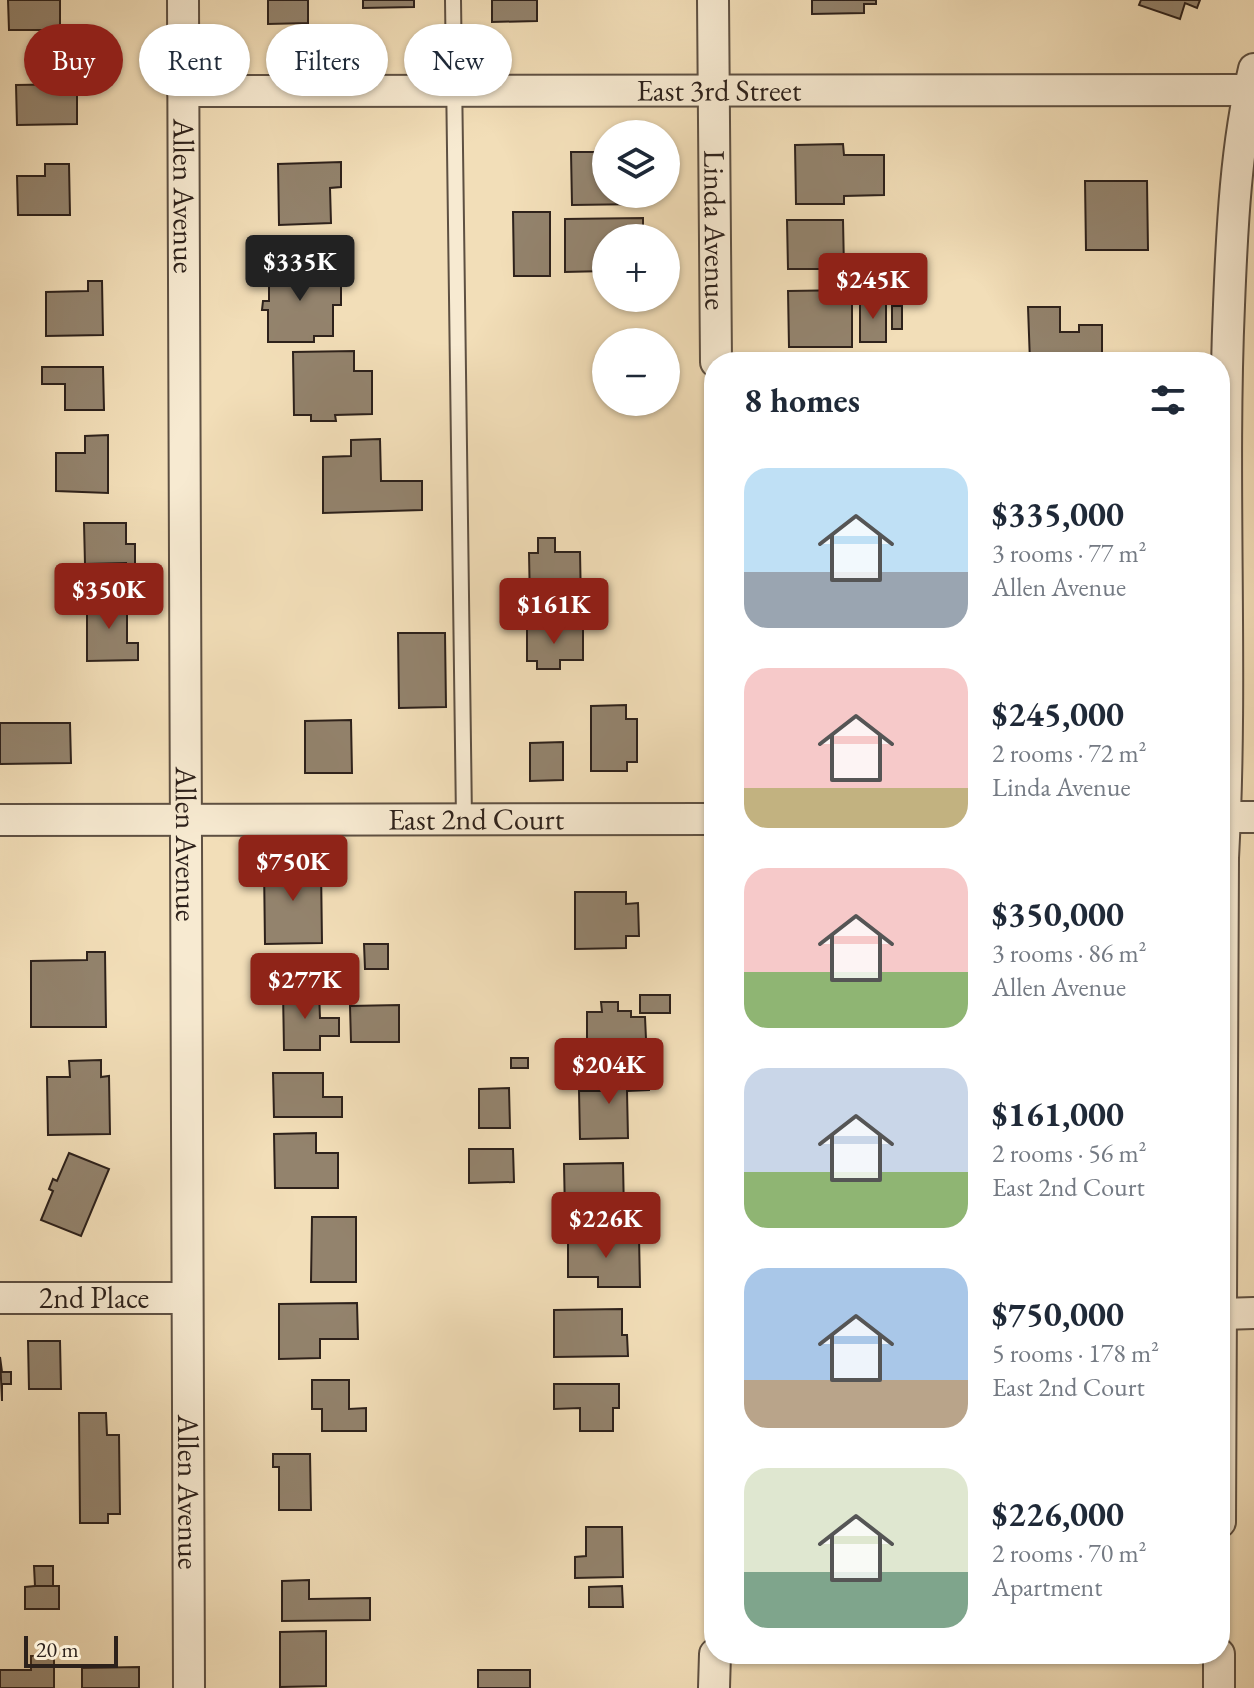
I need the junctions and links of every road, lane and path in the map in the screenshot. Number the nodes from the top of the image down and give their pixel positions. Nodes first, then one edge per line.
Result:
1 (183, 0) edge
2 (453, 0) edge
3 (713, 0) edge
4 (183, 24) edge
5 (453, 24) edge
6 (1252, 83) edge
7 (250, 91) edge
8 (404, 91) edge
9 (512, 91) edge
10 (714, 91) junction
11 (183, 96) edge
12 (453, 96) edge
13 (716, 352) edge
14 (1227, 352) edge
15 (1230, 628) edge
16 (1233, 817) edge
17 (464, 819) junction
18 (704, 819) edge
19 (0, 820) edge
20 (187, 820) junction
21 (1230, 953) edge
22 (0, 1298) edge
23 (187, 1298) junction
24 (1254, 1313) edge
25 (1230, 1314) edge
26 (715, 1664) edge
27 (1219, 1664) edge
28 (189, 1688) edge
29 (714, 1688) edge
30 (1219, 1688) edge

1 - 4 street, Allen Avenue
2 - 5 lane
3 - 10 street, Linda Avenue
6 - 10 street, East 3rd Street
6 - 14 street
7 - 8 street, East 3rd Street
9 - 10 street, East 3rd Street
10 - 13 street, Linda Avenue
11 - 20 street, Allen Avenue
12 - 17 lane
15 - 16 street
16 - 21 street
17 - 18 street, East 2nd Court
17 - 20 street, East 2nd Court
19 - 20 street, East 2nd Court
20 - 23 street, Allen Avenue
22 - 23 street, 2nd Place
23 - 28 street, Allen Avenue
24 - 25 street
26 - 29 street
27 - 30 street

